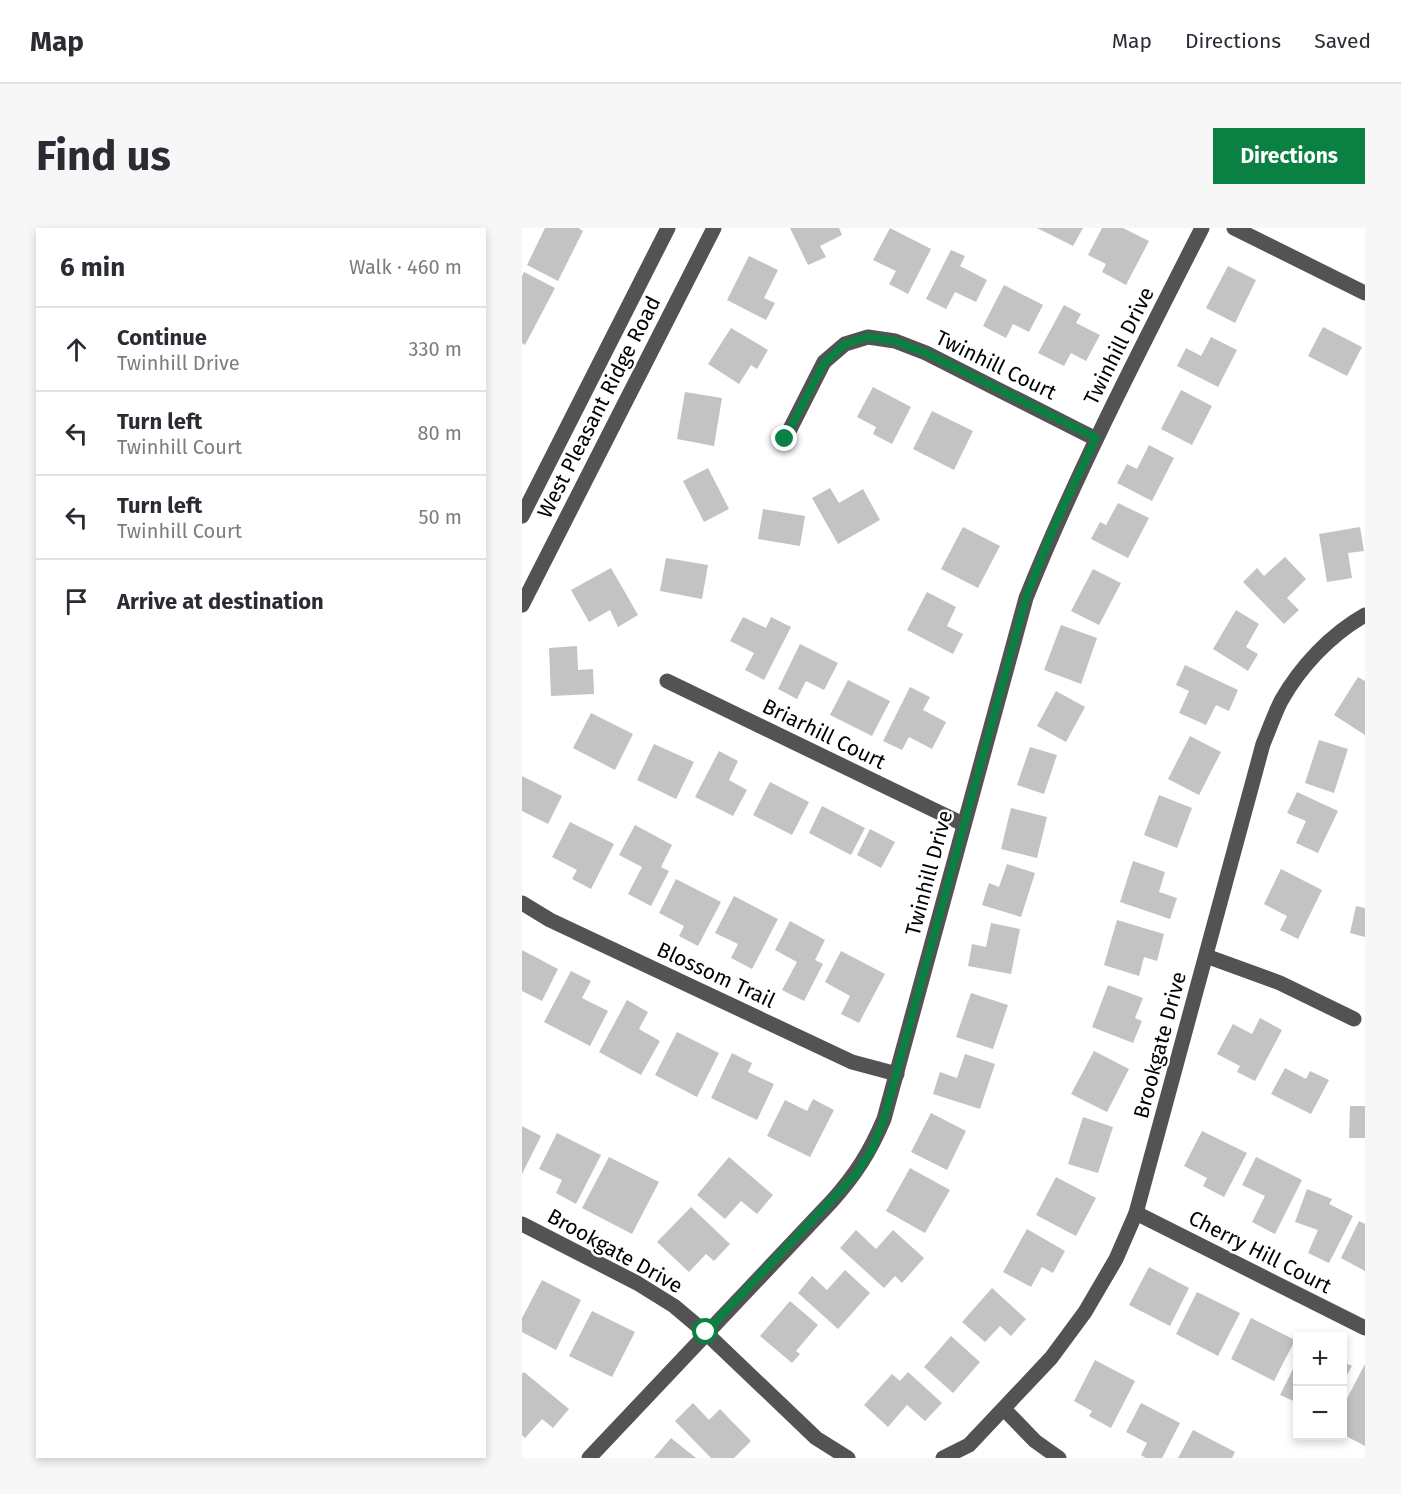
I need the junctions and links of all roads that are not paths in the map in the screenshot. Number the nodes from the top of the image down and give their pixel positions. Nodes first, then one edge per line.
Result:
1 (668, 228) edge
2 (714, 228) edge
3 (1202, 228) edge
4 (1234, 228) edge
5 (1365, 293) edge
6 (1096, 438) junction
7 (785, 439) dead end
8 (522, 516) edge
9 (522, 605) edge
10 (1365, 615) edge
11 (668, 681) dead end
12 (963, 824) junction
13 (522, 903) edge
14 (1206, 956) junction
15 (1354, 1019) dead end
16 (897, 1074) junction
17 (1136, 1213) junction
18 (522, 1224) edge
19 (1365, 1328) edge
20 (706, 1332) junction
21 (1004, 1409) junction
22 (590, 1458) edge
23 (848, 1458) edge
24 (943, 1458) edge
25 (1059, 1458) edge

1 - 8 street, West Pleasant Ridge Road
2 - 9 street, West Pleasant Ridge Road
3 - 6 street, Twinhill Drive
4 - 5 street
6 - 7 street, Twinhill Court
6 - 12 street, Twinhill Drive
10 - 14 street, Brookgate Drive
11 - 12 street, Briarhill Court
12 - 16 street, Twinhill Drive
13 - 16 street, Blossom Trail
14 - 15 street
14 - 17 street, Brookgate Drive
16 - 20 street, Twinhill Drive
17 - 19 street, Cherry Hill Court
17 - 21 street, Brookgate Drive
18 - 20 street, Brookgate Drive
20 - 22 street, Twinhill Drive
20 - 23 street, Brookgate Drive
21 - 24 street, Brookgate Drive
21 - 25 street

